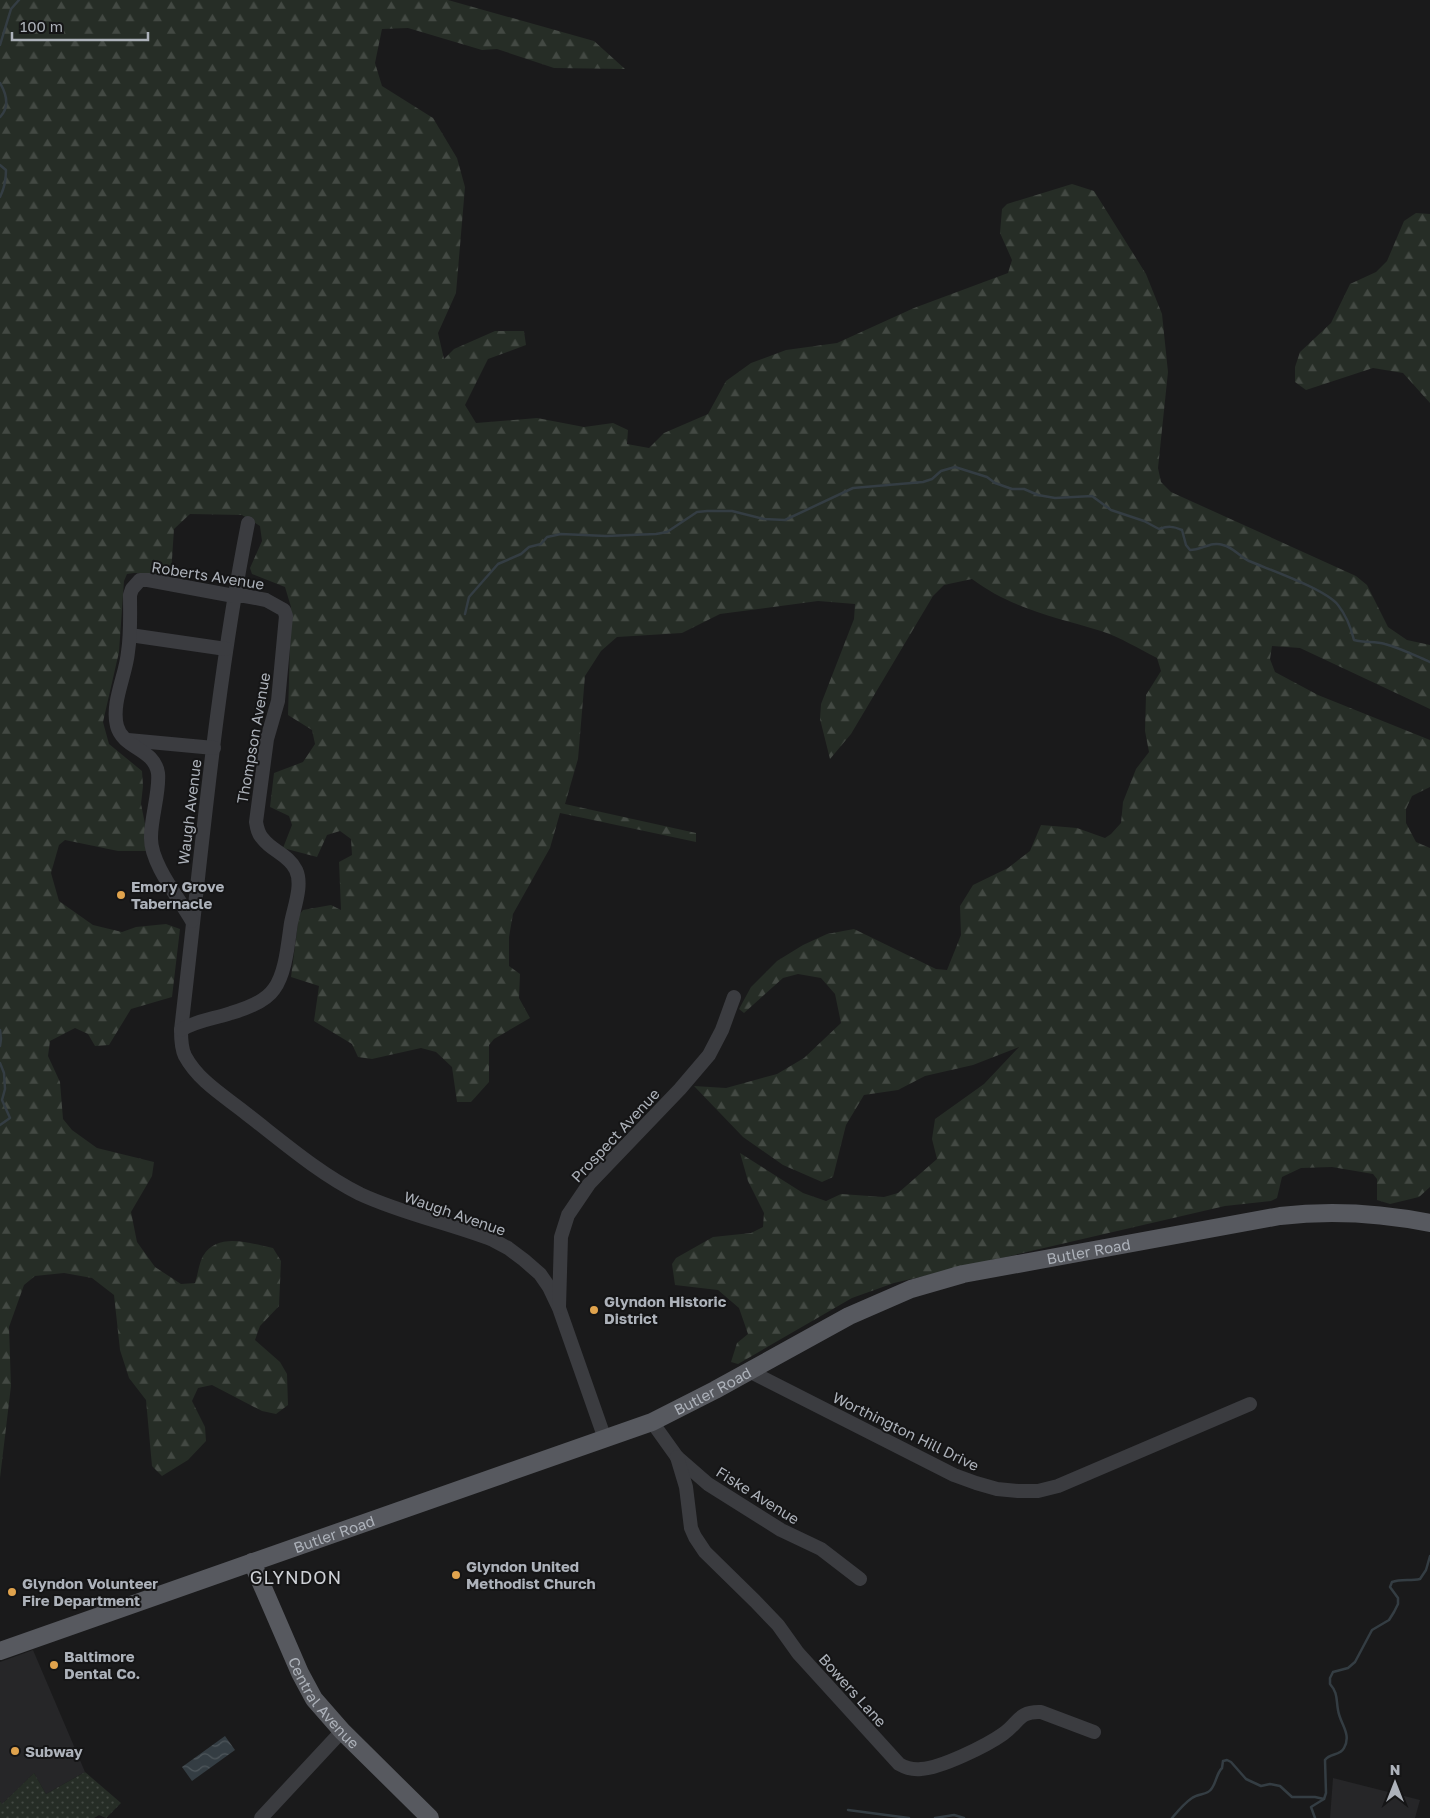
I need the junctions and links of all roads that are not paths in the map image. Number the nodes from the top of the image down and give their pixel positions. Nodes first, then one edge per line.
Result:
1 (248, 523) dead end
2 (234, 596) junction
3 (284, 610) joint
4 (130, 635) junction
5 (226, 649) junction
6 (125, 740) junction
7 (214, 748) junction
8 (192, 921) junction
9 (734, 997) dead end
10 (181, 1030) junction
11 (1427, 1217) edge
12 (559, 1308) junction
13 (749, 1371) junction
14 (1250, 1404) dead end
15 (652, 1422) junction
16 (605, 1439) junction
17 (677, 1457) junction
18 (252, 1562) junction
19 (860, 1579) dead end
20 (0, 1651) edge
21 (342, 1731) junction
22 (1094, 1732) dead end
23 (262, 1818) edge
24 (430, 1818) edge

1 - 2 street, Waugh Avenue
2 - 3 street, Roberts Avenue
2 - 4 street, Roberts Avenue
2 - 5 street, Waugh Avenue
3 - 10 street, Thompson Avenue
4 - 5 street
4 - 6 street, Roberts Avenue
5 - 7 street, Waugh Avenue
6 - 7 street
6 - 8 street
7 - 8 street, Waugh Avenue
8 - 10 street, Waugh Avenue
9 - 12 street, Prospect Avenue
10 - 12 street, Waugh Avenue
11 - 13 main road, Butler Road
12 - 16 street, Waugh Avenue
13 - 14 street, Worthington Hill Drive
13 - 15 main road, Butler Road
15 - 16 main road, Butler Road
15 - 17 street, Fiske Avenue
16 - 18 main road, Butler Road
17 - 19 street, Fiske Avenue
17 - 22 street, Bowers Lane
18 - 20 main road, Butler Road
18 - 21 main road, Central Avenue
21 - 23 street
21 - 24 main road, Central Avenue

